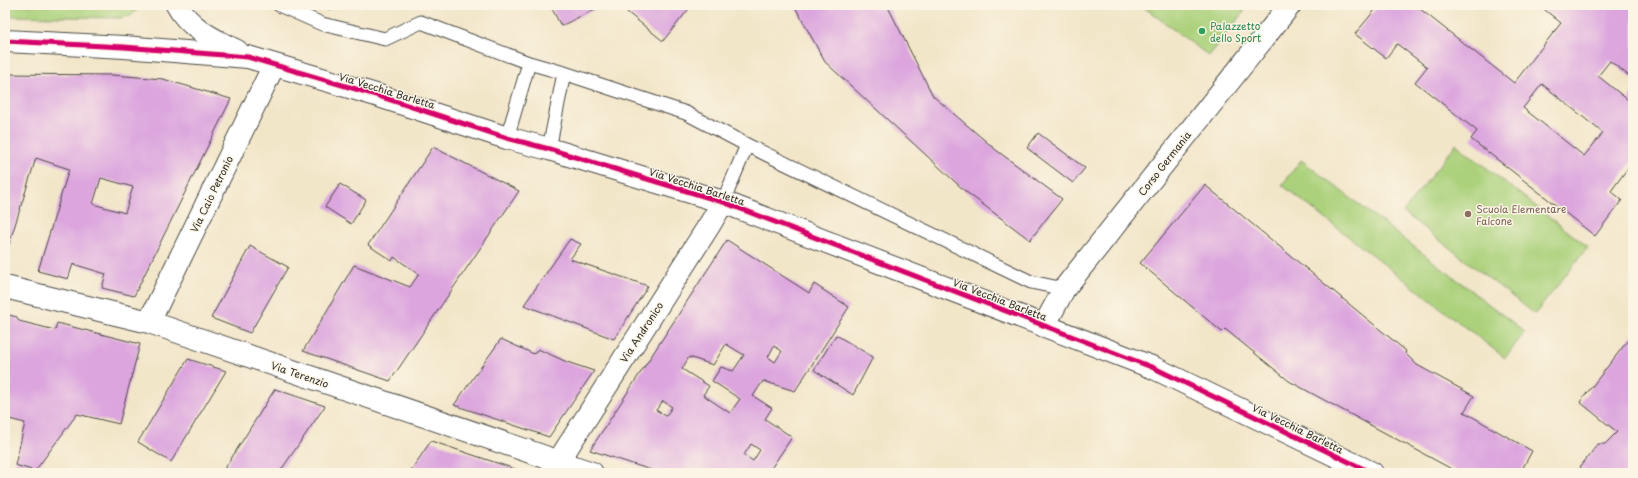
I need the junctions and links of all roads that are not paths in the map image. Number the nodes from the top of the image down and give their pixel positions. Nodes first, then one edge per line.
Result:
1 (177, 5) edge
2 (279, 5) edge
3 (1290, 5) edge
4 (5, 41) edge
5 (248, 57) junction
6 (529, 63) junction
7 (274, 65) junction
8 (564, 73) junction
9 (507, 138) junction
10 (747, 144) junction
11 (550, 149) junction
12 (723, 202) junction
13 (5, 287) edge
14 (1064, 289) junction
15 (149, 322) junction
16 (1044, 326) junction
17 (558, 462) junction
18 (592, 473) edge
19 (1372, 473) edge

1 - 5 street
2 - 6 lane
3 - 14 street, Corso Germania
4 - 5 street, Via Vecchia Barletta
5 - 7 street, Via Vecchia Barletta
6 - 8 lane
6 - 9 lane
7 - 9 street, Via Vecchia Barletta
7 - 15 street, Via Caio Petronio
8 - 10 lane
8 - 11 lane
9 - 11 street, Via Vecchia Barletta
10 - 12 lane
10 - 14 lane
11 - 12 street, Via Vecchia Barletta
12 - 16 street, Via Vecchia Barletta
12 - 17 street, Via Andronico
13 - 15 street, Via Terenzio
14 - 16 street, Corso Germania
15 - 17 street, Via Terenzio
16 - 19 street, Via Vecchia Barletta
17 - 18 street, Via Terenzio

